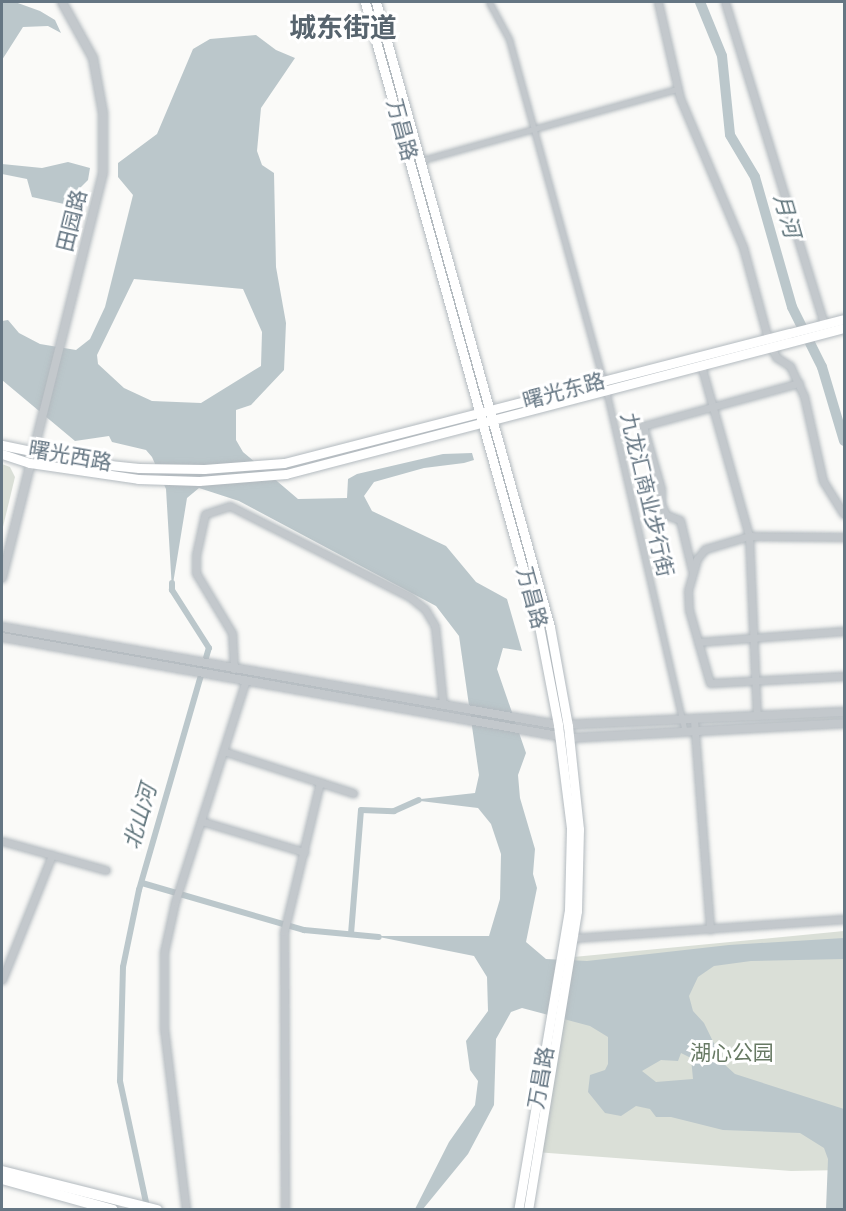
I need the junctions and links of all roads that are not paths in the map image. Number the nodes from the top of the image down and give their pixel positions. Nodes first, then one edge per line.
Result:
1 (62, 2) edge
2 (365, 2) edge
3 (376, 2) edge
4 (489, 2) edge
5 (658, 2) edge
6 (724, 2) edge
7 (677, 89) junction
8 (533, 129) junction
9 (418, 161) junction
10 (844, 319) edge
11 (824, 324) junction
12 (844, 327) edge
13 (815, 331) junction
14 (770, 343) junction
15 (701, 365) junction
16 (799, 383) junction
17 (605, 386) junction
18 (713, 407) junction
19 (493, 415) junction
20 (481, 419) junction
21 (2, 445) edge
22 (32, 452) junction
23 (2, 454) edge
24 (30, 463) junction
25 (284, 463) joint
26 (286, 474) joint
27 (844, 514) edge
28 (749, 536) junction
29 (844, 537) edge
30 (693, 573) junction
31 (2, 578) edge
32 (2, 627) edge
33 (844, 631) edge
34 (2, 637) edge
35 (754, 638) junction
36 (698, 642) junction
37 (230, 668) junction
38 (844, 676) edge
39 (756, 681) junction
40 (245, 682) junction
41 (443, 705) junction
42 (844, 712) edge
43 (758, 716) junction
44 (684, 720) junction
45 (694, 720) junction
46 (844, 723) edge
47 (563, 726) junction
48 (685, 731) junction
49 (695, 731) junction
50 (564, 738) junction
51 (223, 751) junction
52 (320, 782) junction
53 (353, 793) dead end
54 (201, 821) junction
55 (2, 841) edge
56 (304, 852) junction
57 (52, 855) junction
58 (106, 870) dead end
59 (844, 919) edge
60 (710, 929) junction
61 (570, 944) junction
62 (2, 980) edge
63 (556, 1019) junction
64 (2, 1171) edge
65 (2, 1179) edge
66 (116, 1206) edge
67 (157, 1209) edge
68 (186, 1209) edge
69 (285, 1209) edge
70 (518, 1209) edge
71 (528, 1209) edge

1 - 22 street, 田园路
2 - 20 main road, 万昌路
3 - 9 main road, 万昌路
4 - 8 street, 九龙汇商业步行街
5 - 7 street
6 - 11 street
7 - 8 street
7 - 14 street
8 - 9 street
8 - 17 street, 九龙汇商业步行街
9 - 19 main road, 万昌路
10 - 11 main road, 曙光东路
11 - 13 main road, 曙光东路
12 - 13 main road, 曙光东路
13 - 14 main road, 曙光东路
14 - 15 main road, 曙光东路
14 - 16 street
14 - 17 main road, 曙光东路
15 - 17 main road, 曙光东路
15 - 18 street
16 - 18 street
16 - 27 street
17 - 19 main road, 曙光东路
17 - 44 street, 九龙汇商业步行街
18 - 28 street
18 - 30 street
19 - 20 main road, 曙光东路
19 - 47 main road, 万昌路
20 - 25 main road, 曙光东路
20 - 26 main road, 曙光东路
20 - 47 main road, 万昌路
21 - 22 main road, 曙光西路
22 - 24 street, 田园路
22 - 25 main road, 曙光西路
23 - 24 main road, 曙光西路
24 - 26 main road, 曙光西路
24 - 31 street, 田园路
28 - 29 street
28 - 30 street
28 - 35 street
30 - 36 street
32 - 37 street
33 - 35 street
34 - 40 street
35 - 36 street
35 - 39 street
36 - 39 street
37 - 41 street
37 - 41 street
38 - 39 street
39 - 43 street
40 - 50 street
40 - 51 street
41 - 47 street
42 - 43 street
43 - 45 street
44 - 45 street
44 - 47 street
44 - 48 street, 九龙汇商业步行街
45 - 49 street
46 - 49 street
47 - 50 main road, 万昌路
48 - 49 street
48 - 50 street
49 - 60 street
50 - 61 main road, 万昌路
51 - 52 street
51 - 54 street
52 - 53 street
52 - 56 street
54 - 56 street
54 - 68 street
55 - 57 street
56 - 69 street
57 - 58 street
57 - 62 street
59 - 60 street
60 - 61 street
61 - 63 main road, 万昌路
63 - 70 main road, 万昌路
63 - 71 main road, 万昌路
64 - 66 highway
65 - 66 highway
66 - 67 highway

